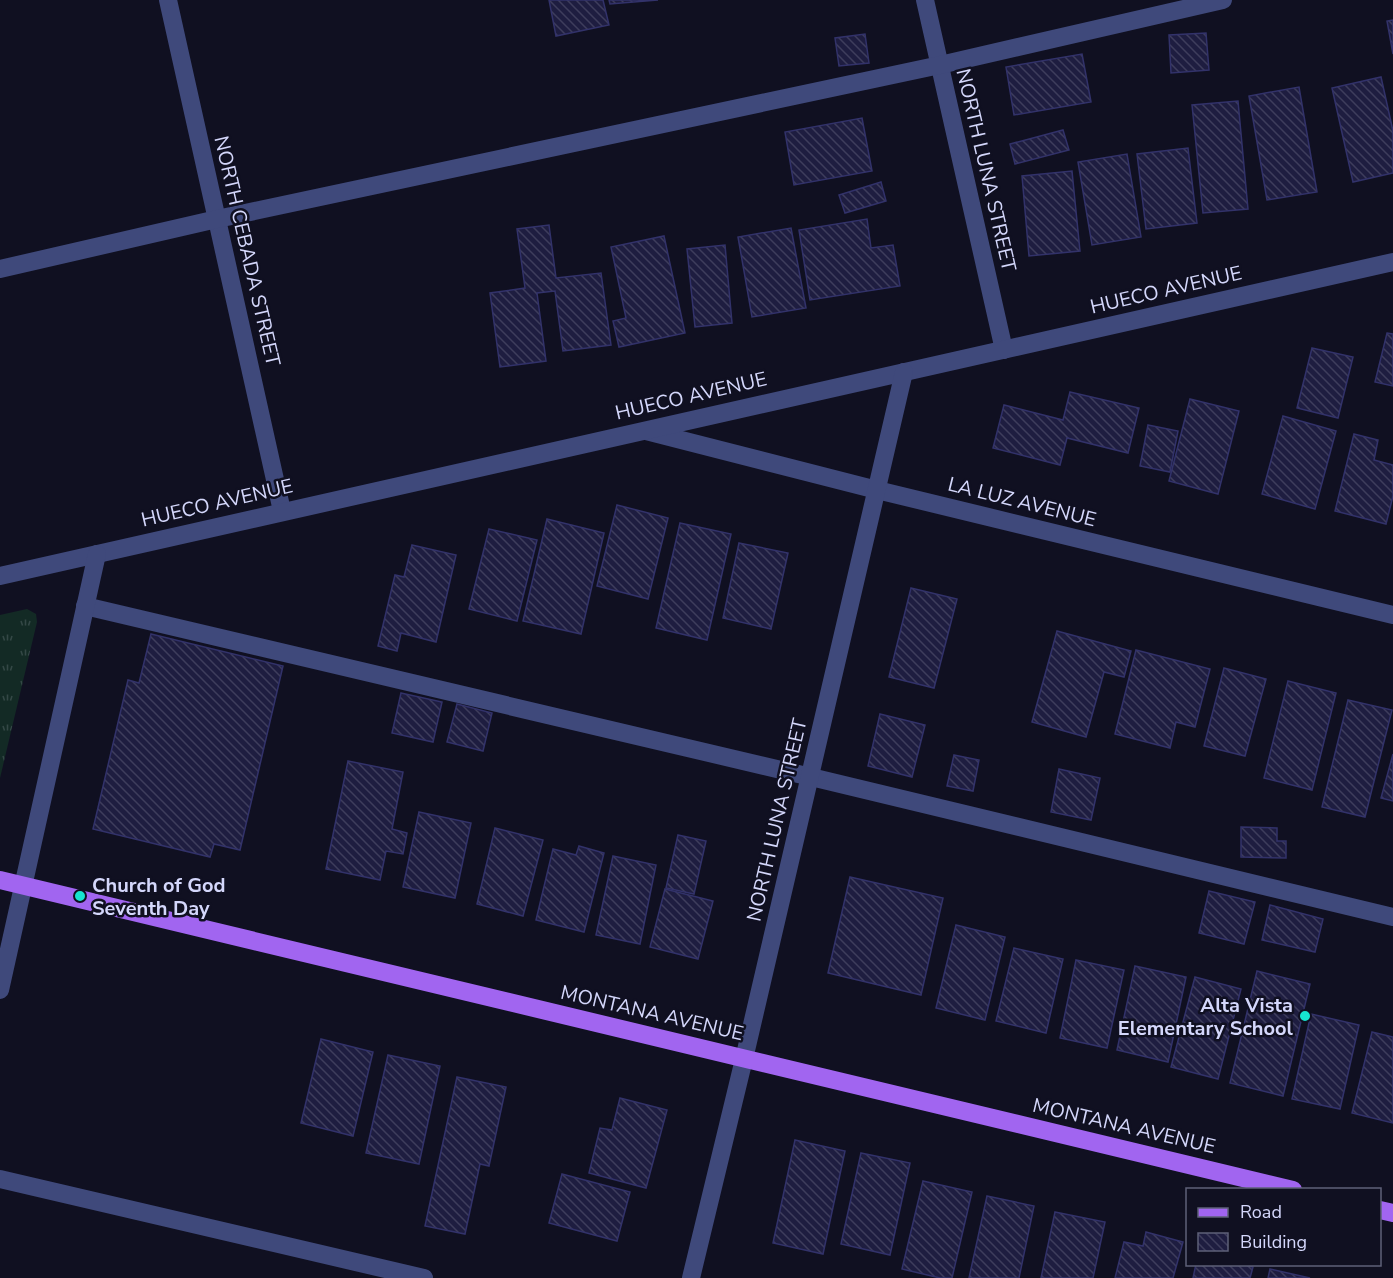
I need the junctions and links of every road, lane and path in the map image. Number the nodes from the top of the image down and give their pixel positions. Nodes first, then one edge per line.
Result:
1 (168, 0) edge
2 (925, 0) edge
3 (1223, 0) edge
4 (940, 65) junction
5 (217, 219) junction
6 (1393, 262) edge
7 (0, 269) edge
8 (1004, 350) junction
9 (904, 372) junction
10 (641, 430) junction
11 (877, 490) junction
12 (282, 511) junction
13 (97, 554) junction
14 (0, 576) edge
15 (85, 606) junction
16 (1393, 615) edge
17 (811, 777) junction
18 (0, 880) edge
19 (24, 886) junction
20 (1393, 917) edge
21 (0, 990) edge
22 (744, 1059) junction
23 (0, 1179) edge
24 (1285, 1188) edge
25 (424, 1278) edge
26 (691, 1278) edge

1 - 5 street, NORTH CEBADA STREET
2 - 4 street, NORTH LUNA STREET
3 - 4 street
4 - 5 street
4 - 8 street, NORTH LUNA STREET
5 - 7 street
5 - 12 street, NORTH CEBADA STREET
6 - 8 street, HUECO AVENUE
8 - 9 street, HUECO AVENUE
9 - 10 street, HUECO AVENUE
9 - 11 street, NORTH LUNA STREET
10 - 11 street, LA LUZ AVENUE
10 - 12 street, HUECO AVENUE
11 - 16 street, LA LUZ AVENUE
11 - 17 street, NORTH LUNA STREET
12 - 13 street, HUECO AVENUE
13 - 14 street, HUECO AVENUE
13 - 15 street
15 - 17 street
15 - 19 street
17 - 20 street
17 - 22 street, NORTH LUNA STREET
18 - 19 main road, MONTANA AVENUE
19 - 21 street
19 - 22 main road, MONTANA AVENUE
22 - 24 main road, MONTANA AVENUE
22 - 26 street, NORTH LUNA STREET
23 - 25 street

